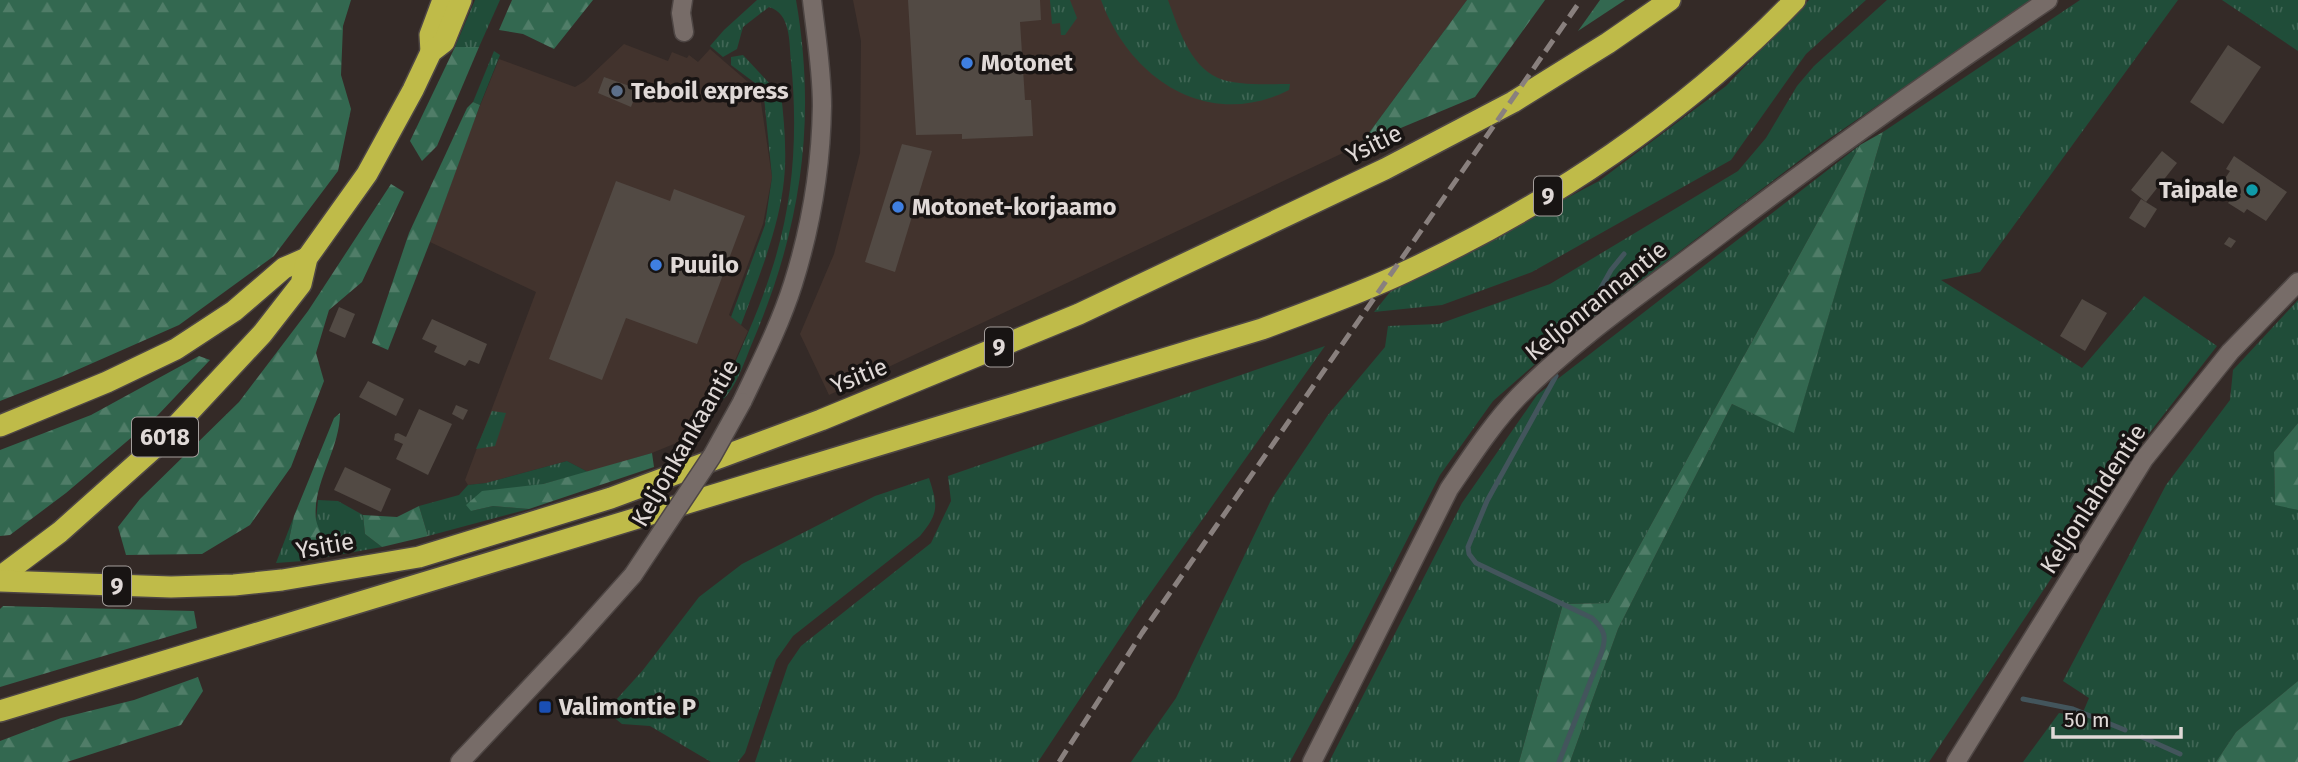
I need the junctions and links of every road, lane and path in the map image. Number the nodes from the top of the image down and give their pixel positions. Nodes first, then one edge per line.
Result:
1 (443, 0) edge
2 (461, 0) edge
3 (683, 0) edge
4 (812, 0) edge
5 (1670, 0) edge
6 (1795, 0) edge
7 (2048, 0) edge
8 (684, 32) dead end
9 (431, 52) junction
10 (307, 258) junction
11 (2298, 282) edge
12 (0, 426) edge
13 (0, 579) edge
14 (0, 711) edge
15 (460, 762) edge
16 (1312, 762) edge
17 (1956, 762) edge

1 - 9 highway, 6018
2 - 9 highway, 6018
3 - 8 street
4 - 15 street, Keljonkankaantie, bridge
5 - 13 highway, Ysitie / 9
6 - 14 highway, 9
7 - 16 street, Keljonrannantie
9 - 10 highway, 6018
10 - 12 highway, 6018
10 - 13 highway, 6018
11 - 17 street, Keljonlahdentie

